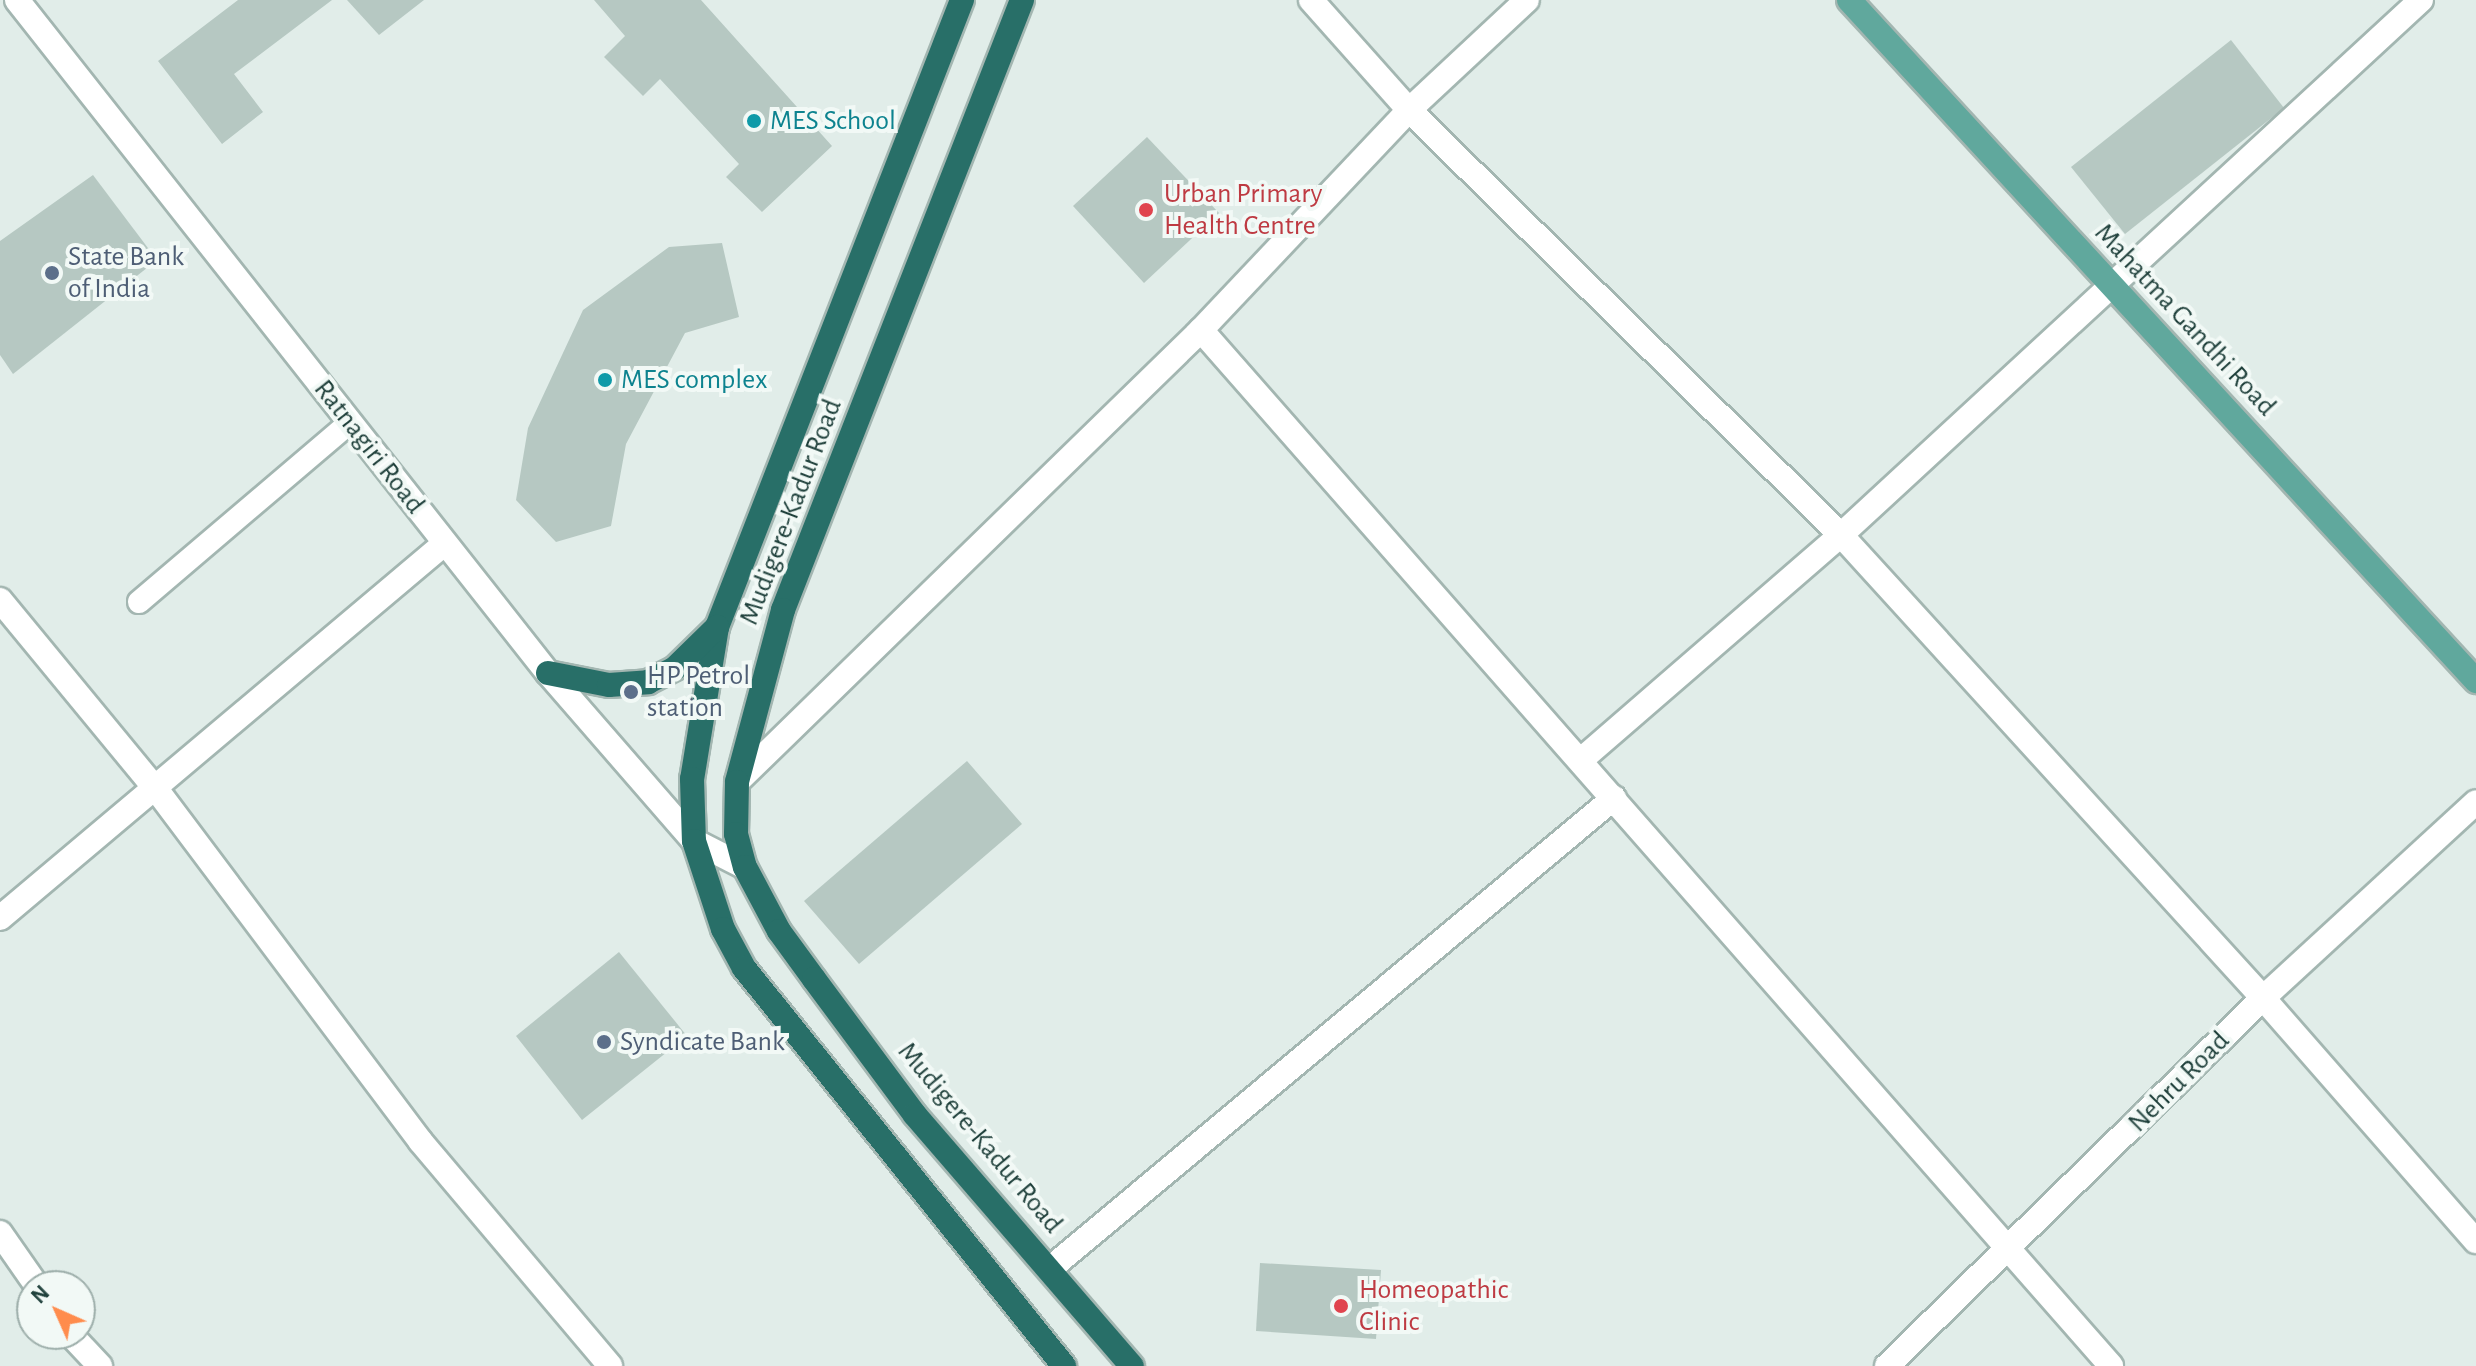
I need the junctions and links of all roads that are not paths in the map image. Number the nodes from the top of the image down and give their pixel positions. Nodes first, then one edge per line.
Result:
1 (17, 0) edge
2 (962, 0) edge
3 (1022, 0) edge
4 (1311, 0) edge
5 (1527, 0) edge
6 (1849, 0) edge
7 (2421, 0) edge
8 (1409, 110) junction
9 (2110, 284) junction
10 (1201, 330) junction
11 (349, 423) junction
12 (1841, 535) junction
13 (444, 544) junction
14 (0, 600) edge
15 (139, 602) dead end
16 (717, 627) junction
17 (548, 673) junction
18 (2476, 681) edge
19 (1581, 760) junction
20 (737, 782) junction
21 (156, 789) junction
22 (1614, 798) junction
23 (2476, 802) edge
24 (694, 841) junction
25 (745, 867) junction
26 (0, 918) edge
27 (2263, 998) junction
28 (0, 1233) edge
29 (2476, 1241) edge
30 (2012, 1248) junction
31 (1052, 1267) junction
32 (26, 1270) edge
33 (85, 1350) edge
34 (100, 1366) edge
35 (610, 1366) edge
36 (1064, 1366) edge
37 (1132, 1366) edge
38 (1887, 1366) edge
39 (2111, 1366) edge

1 - 11 street, Ratnagiri Road
2 - 16 highway, Mudigere-Kadur Road
3 - 20 highway, Mudigere-Kadur Road
4 - 8 street
5 - 8 street
6 - 9 main road, Mahatma Gandhi Road
7 - 9 street
8 - 10 street
8 - 12 street
9 - 12 street
9 - 18 main road, Mahatma Gandhi Road
10 - 19 street
10 - 20 street
11 - 13 street, Ratnagiri Road
11 - 15 lane
12 - 19 street
12 - 27 street
13 - 17 street, Ratnagiri Road
13 - 21 street
14 - 21 street
16 - 17 highway
16 - 24 highway, Mudigere-Kadur Road
17 - 24 street, Ratnagiri Road
19 - 22 street
20 - 25 highway, Mudigere-Kadur Road
21 - 26 street
21 - 35 street
22 - 30 street
22 - 31 street
23 - 27 street, Nehru Road
24 - 25 street, Ratnagiri Road
24 - 36 highway, Mudigere-Kadur Road
25 - 31 highway, Mudigere-Kadur Road
27 - 29 street
27 - 30 street, Nehru Road
28 - 32 street
30 - 38 street, Nehru Road
30 - 39 street
31 - 37 highway, Mudigere-Kadur Road
33 - 34 street

